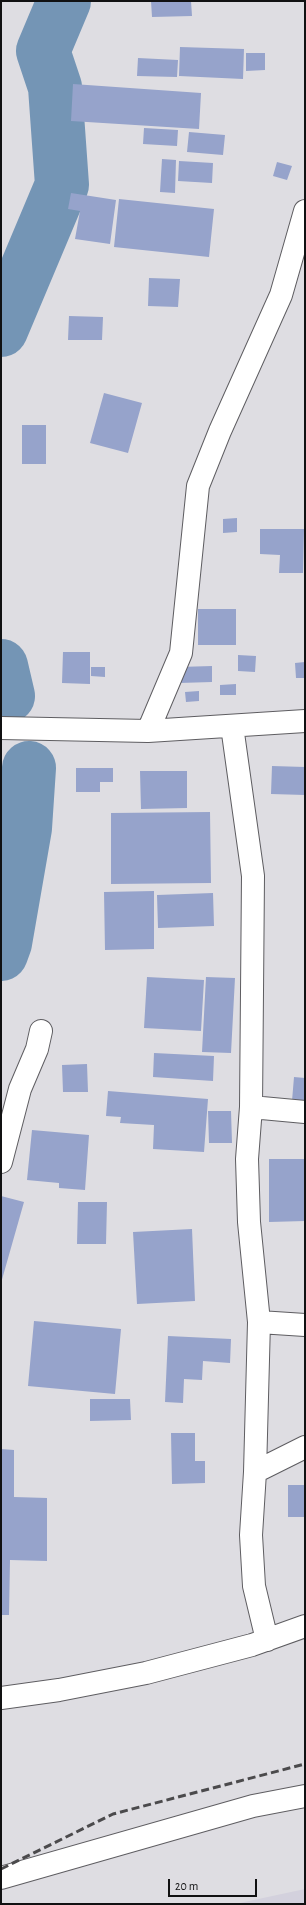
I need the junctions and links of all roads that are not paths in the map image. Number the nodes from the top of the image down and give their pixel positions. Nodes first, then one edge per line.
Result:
1 (305, 211) edge
2 (305, 721) edge
3 (232, 726) junction
4 (1, 728) edge
5 (148, 731) junction
6 (41, 1031) dead end
7 (251, 1108) junction
8 (305, 1112) edge
9 (1, 1162) edge
10 (259, 1322) junction
11 (305, 1325) edge
12 (305, 1447) edge
13 (255, 1472) junction
14 (305, 1626) edge
15 (267, 1640) junction
16 (1, 1698) edge
17 (305, 1796) edge
18 (1, 1878) edge

1 - 5 street
2 - 3 street
3 - 5 street
3 - 7 street
4 - 5 street
6 - 9 street
7 - 8 street
7 - 10 street
10 - 11 street
10 - 13 street
12 - 13 street
13 - 15 street
14 - 15 street
15 - 16 street
17 - 18 street

